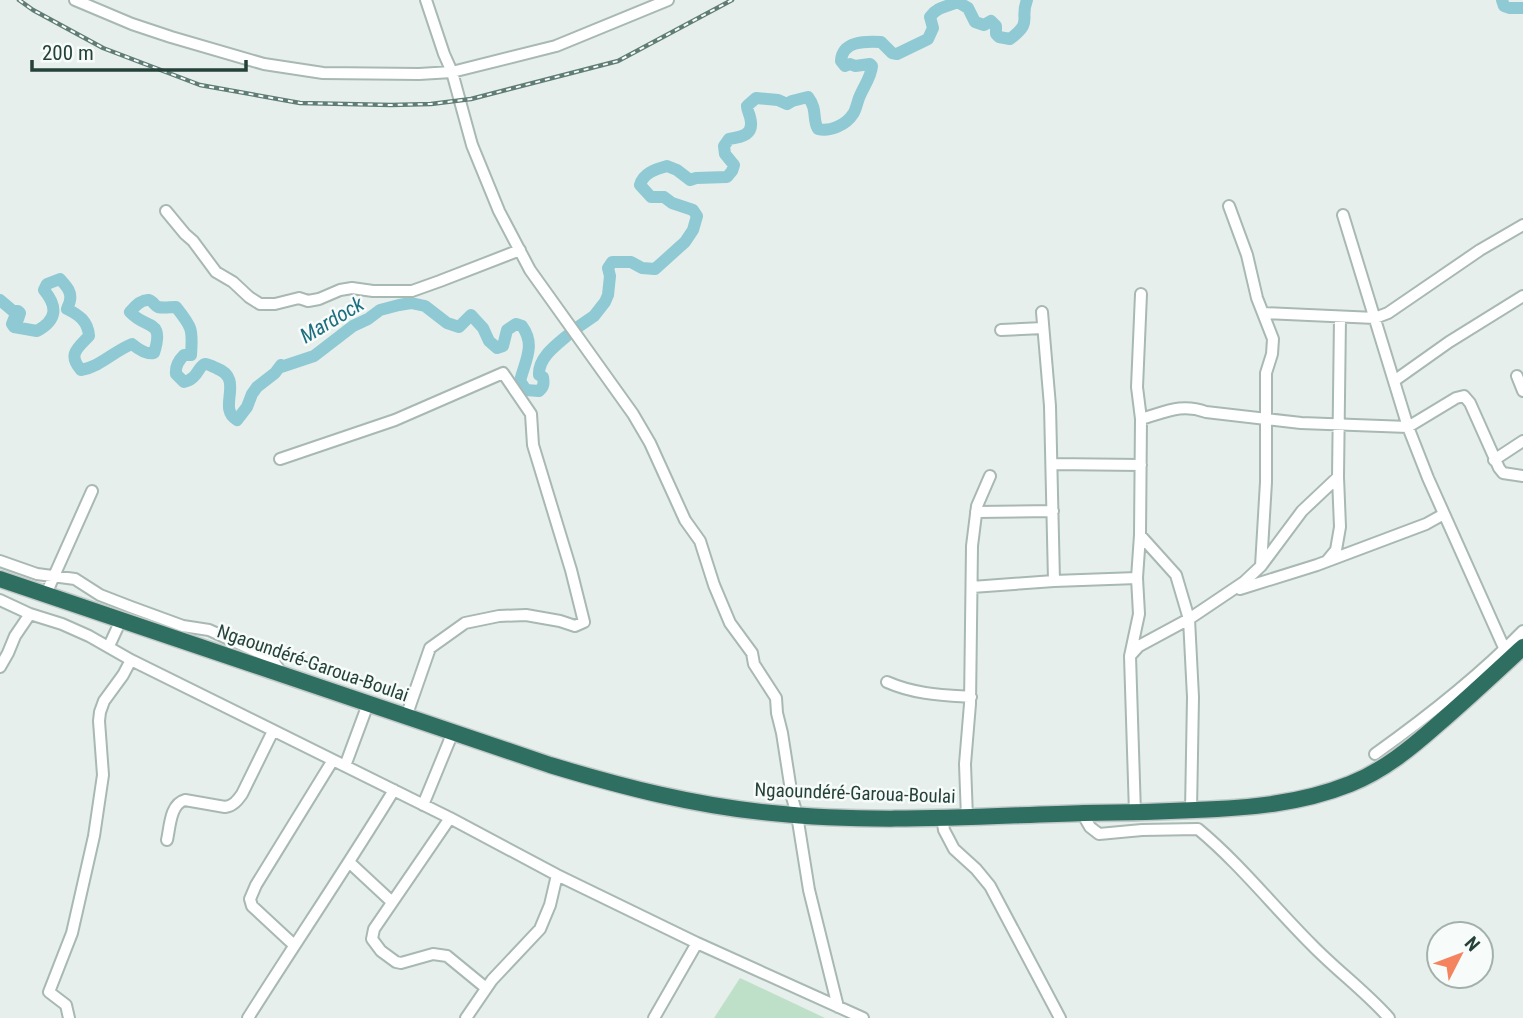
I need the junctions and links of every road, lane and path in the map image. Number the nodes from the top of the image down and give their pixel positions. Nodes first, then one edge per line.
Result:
1 (75, 0) edge
2 (426, 0) edge
3 (668, 0) edge
4 (452, 72) junction
5 (1229, 206) dead end
6 (166, 211) dead end
7 (1343, 215) dead end
8 (1523, 225) edge
9 (520, 250) junction
10 (1141, 294) dead end
11 (1523, 296) edge
12 (1042, 312) dead end
13 (1263, 313) junction
14 (1340, 317) junction
15 (1375, 318) junction
16 (1043, 328) junction
17 (1001, 330) dead end
18 (1517, 376) dead end
19 (1394, 381) junction
20 (1523, 391) edge
21 (1142, 419) junction
22 (1265, 419) junction
23 (1338, 424) junction
24 (1408, 426) junction
25 (1523, 441) edge
26 (280, 459) dead end
27 (1494, 460) junction
28 (1052, 464) junction
29 (1141, 465) junction
30 (990, 476) dead end
31 (1523, 476) edge
32 (1338, 477) junction
33 (92, 491) dead end
34 (1053, 511) junction
35 (976, 512) junction
36 (1444, 514) junction
37 (1140, 535) junction
38 (0, 561) edge
39 (1327, 561) junction
40 (1261, 566) junction
41 (53, 576) junction
42 (1137, 578) junction
43 (0, 579) edge
44 (1054, 581) junction
45 (972, 587) junction
46 (1229, 592) junction
47 (46, 594) junction
48 (0, 600) edge
49 (1211, 604) junction
50 (30, 614) junction
51 (1189, 619) junction
52 (121, 620) junction
53 (1523, 631) edge
54 (1191, 638) junction
55 (109, 646) junction
56 (1523, 647) edge
57 (1505, 650) junction
58 (1130, 656) junction
59 (131, 660) junction
60 (0, 667) edge
61 (283, 675) junction
62 (887, 682) dead end
63 (971, 697) junction
64 (369, 704) junction
65 (407, 717) junction
66 (273, 731) junction
67 (453, 732) junction
68 (1376, 754) dead end
69 (333, 760) junction
70 (345, 766) junction
71 (394, 790) junction
72 (423, 805) junction
73 (1191, 811) junction
74 (1082, 813) junction
75 (1135, 813) junction
76 (797, 815) junction
77 (942, 817) junction
78 (450, 818) junction
79 (967, 818) junction
80 (167, 840) dead end
81 (349, 862) junction
82 (557, 875) junction
83 (393, 902) junction
84 (697, 943) junction
85 (294, 945) junction
86 (486, 988) junction
87 (838, 1007) junction
88 (69, 1018) edge
89 (248, 1018) edge
90 (466, 1018) edge
91 (654, 1018) edge
92 (863, 1018) edge
93 (1060, 1018) edge
94 (1389, 1018) edge

1 - 4 street
2 - 4 street
3 - 4 street
4 - 9 street
5 - 13 street
6 - 9 street
7 - 15 street
8 - 15 street
9 - 76 street
10 - 21 street
11 - 19 street
12 - 16 street
13 - 14 street
13 - 22 street
14 - 15 street
14 - 23 street
15 - 19 street
16 - 17 street
16 - 28 street
18 - 20 street
19 - 24 street
21 - 22 street
21 - 29 street
22 - 23 street
22 - 40 street
23 - 24 street
23 - 32 street
24 - 27 street
24 - 36 street
25 - 27 street
26 - 65 street
27 - 31 street
28 - 29 street
28 - 34 street
29 - 37 street
30 - 35 street
32 - 39 street
32 - 40 street
33 - 41 street
34 - 35 street
34 - 44 street
35 - 45 street
36 - 39 street
36 - 57 street
37 - 42 street
37 - 51 street
38 - 41 street
39 - 46 street
40 - 46 street
41 - 47 street
41 - 61 street
42 - 44 street
42 - 58 street
43 - 47 highway, Ngaoundéré-Garoua-Boulai
44 - 45 street
45 - 63 street
46 - 49 street
47 - 52 highway, Ngaoundéré-Garoua-Boulai
48 - 50 street
49 - 51 street
49 - 54 street
50 - 55 street
50 - 60 street
51 - 54 street
51 - 58 street
52 - 55 street
52 - 61 highway, Ngaoundéré-Garoua-Boulai
53 - 57 street
54 - 73 street
55 - 59 street
56 - 73 highway, Ngaoundéré-Garoua-Boulai
57 - 68 street
58 - 75 street
59 - 66 street
59 - 88 street
61 - 64 highway, Ngaoundéré-Garoua-Boulai
62 - 63 street
63 - 79 street
64 - 65 highway, Ngaoundéré-Garoua-Boulai
64 - 70 street
65 - 67 highway, Ngaoundéré-Garoua-Boulai
66 - 69 street
66 - 80 street
67 - 72 street
67 - 76 highway, Ngaoundéré-Garoua-Boulai
69 - 70 street
69 - 85 street
70 - 71 street
71 - 72 street
71 - 81 street
72 - 78 street
73 - 75 highway, Ngaoundéré-Garoua-Boulai
74 - 75 highway, Ngaoundéré-Garoua-Boulai
74 - 79 highway, Ngaoundéré-Garoua-Boulai
74 - 94 street
76 - 77 highway, Ngaoundéré-Garoua-Boulai
76 - 87 street
77 - 79 highway, Ngaoundéré-Garoua-Boulai
77 - 93 street
78 - 82 street
78 - 83 street
81 - 83 street
81 - 85 street
82 - 84 street
82 - 86 street
83 - 86 street
84 - 87 street
84 - 91 street
85 - 89 street
86 - 90 street
87 - 92 street

